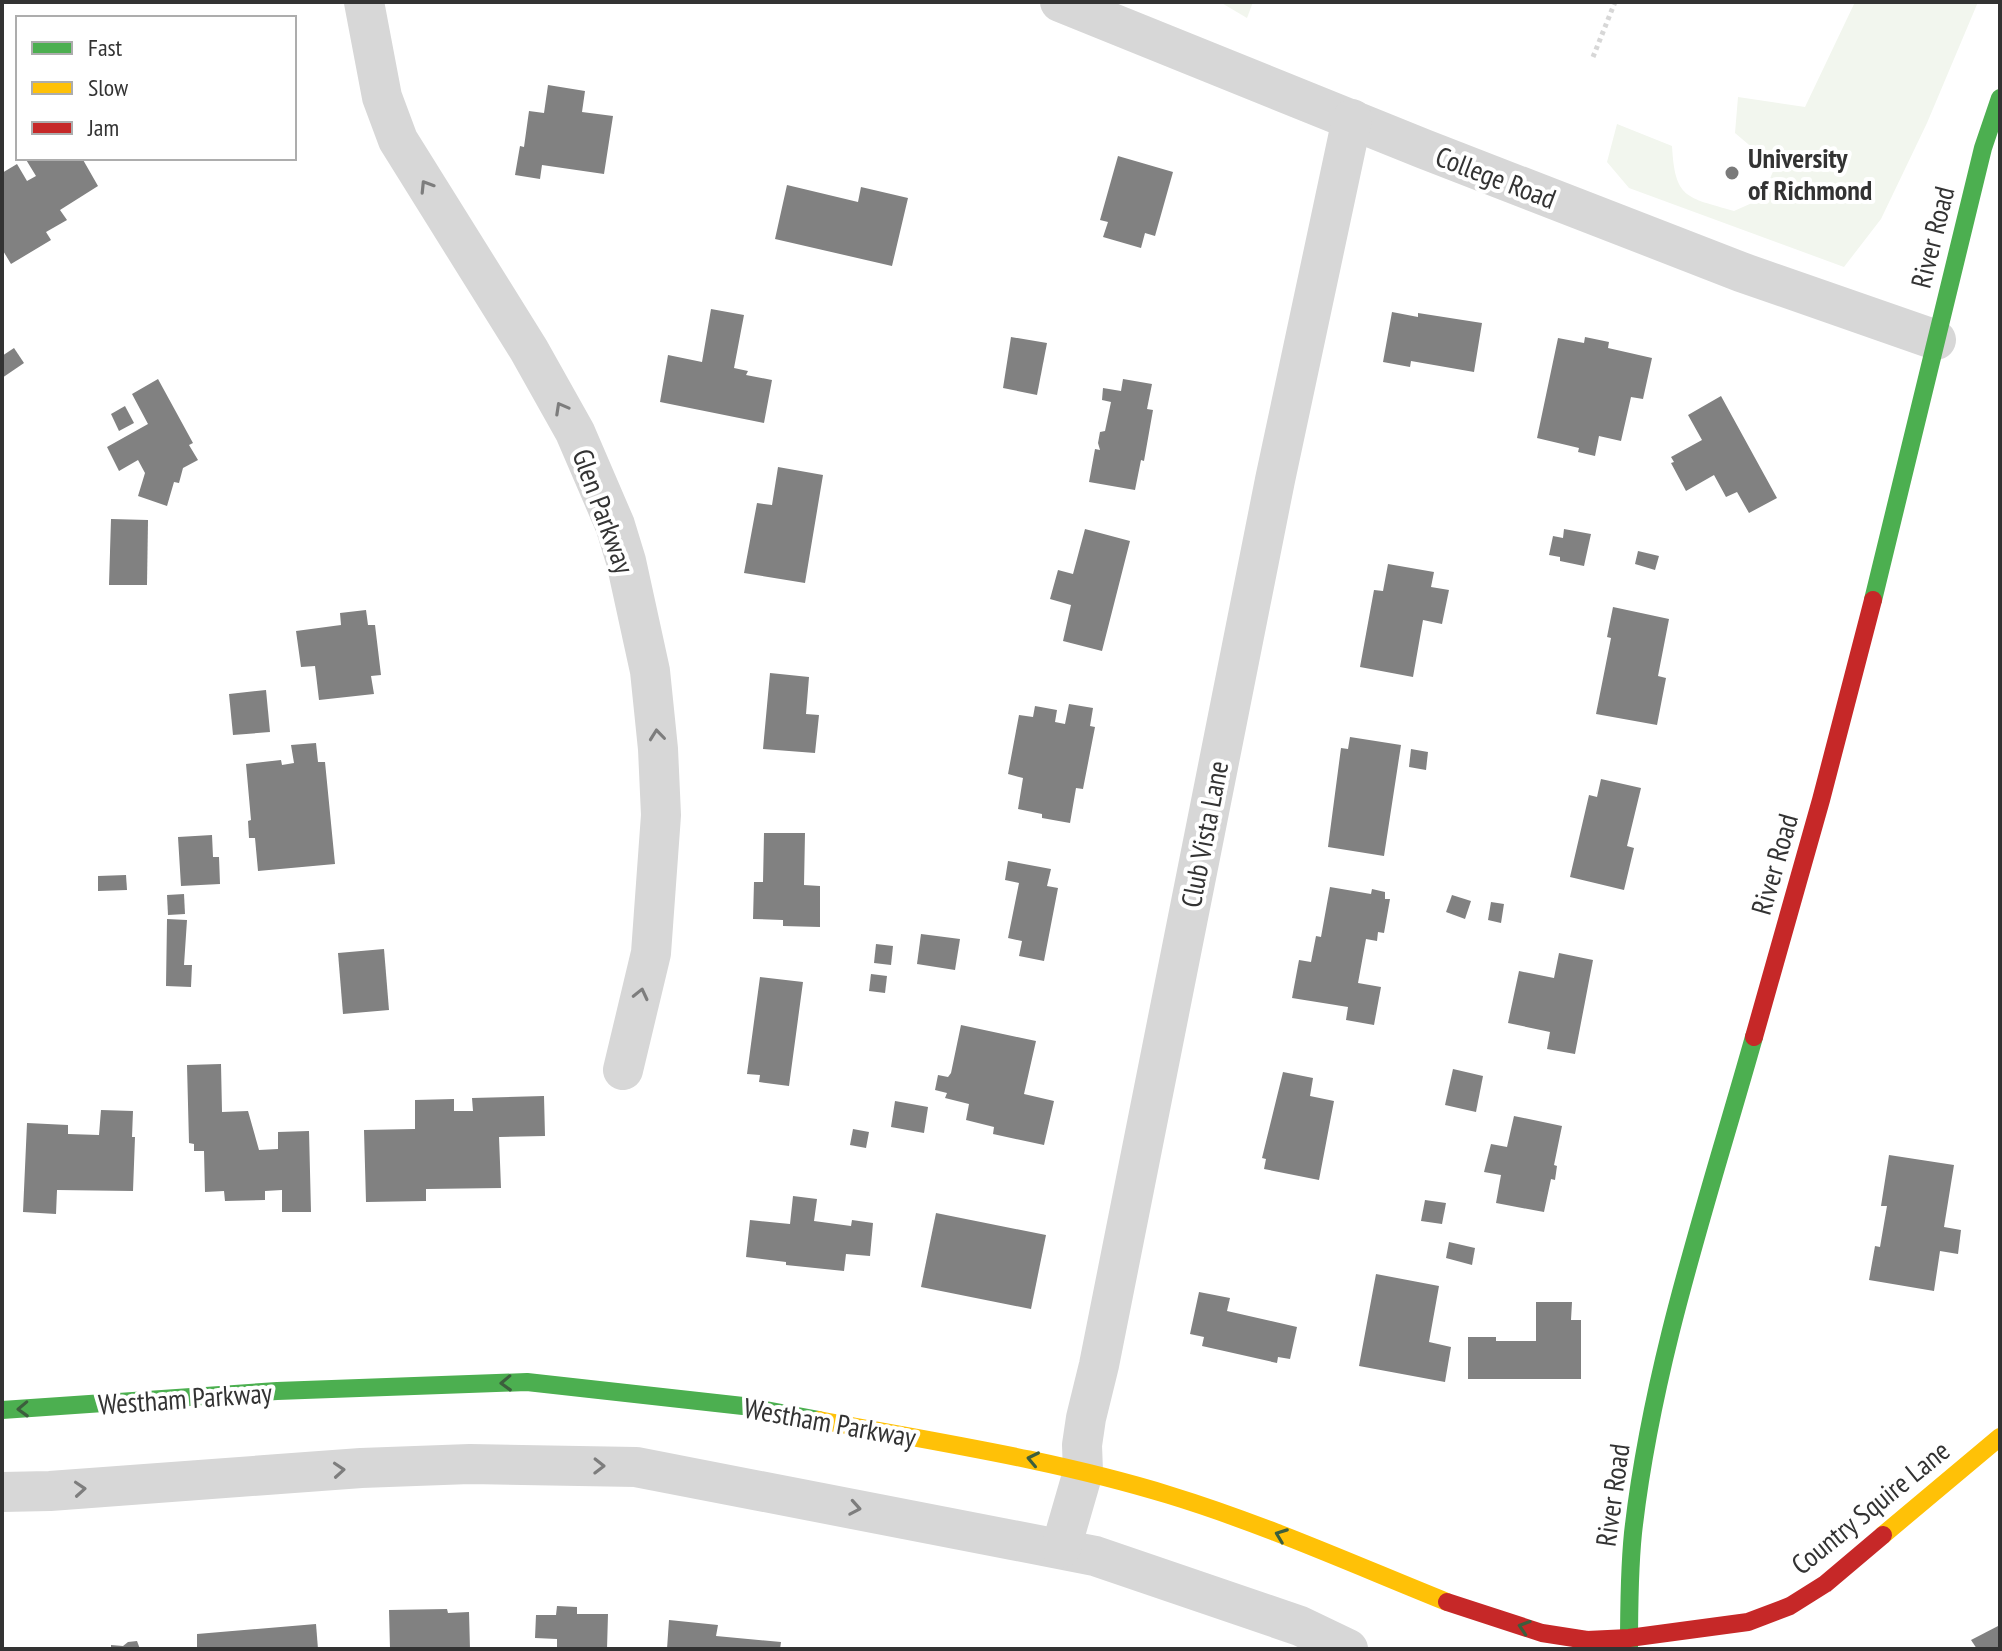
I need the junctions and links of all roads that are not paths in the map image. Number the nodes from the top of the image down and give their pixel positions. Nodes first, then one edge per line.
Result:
1 (364, 2) edge
2 (1060, 2) edge
3 (2000, 98) edge
4 (1352, 119) junction
5 (1936, 340) junction
6 (623, 1070) dead end
7 (2, 1410) edge
8 (2000, 1437) edge
9 (1083, 1472) junction
10 (2, 1492) edge
11 (1061, 1548) junction
12 (1629, 1644) edge
13 (1348, 1649) edge

6 -> 1 street, Glen Parkway
2 - 4 street, College Road
3 - 5 street, River Road
4 - 5 street, College Road
4 - 9 street, Club Vista Lane
5 - 12 street, River Road
9 -> 7 street, Westham Parkway
8 - 12 street, Country Squire Lane
9 - 11 street, Club Vista Lane
12 -> 9 street, Westham Parkway
10 -> 11 street
11 - 13 street

